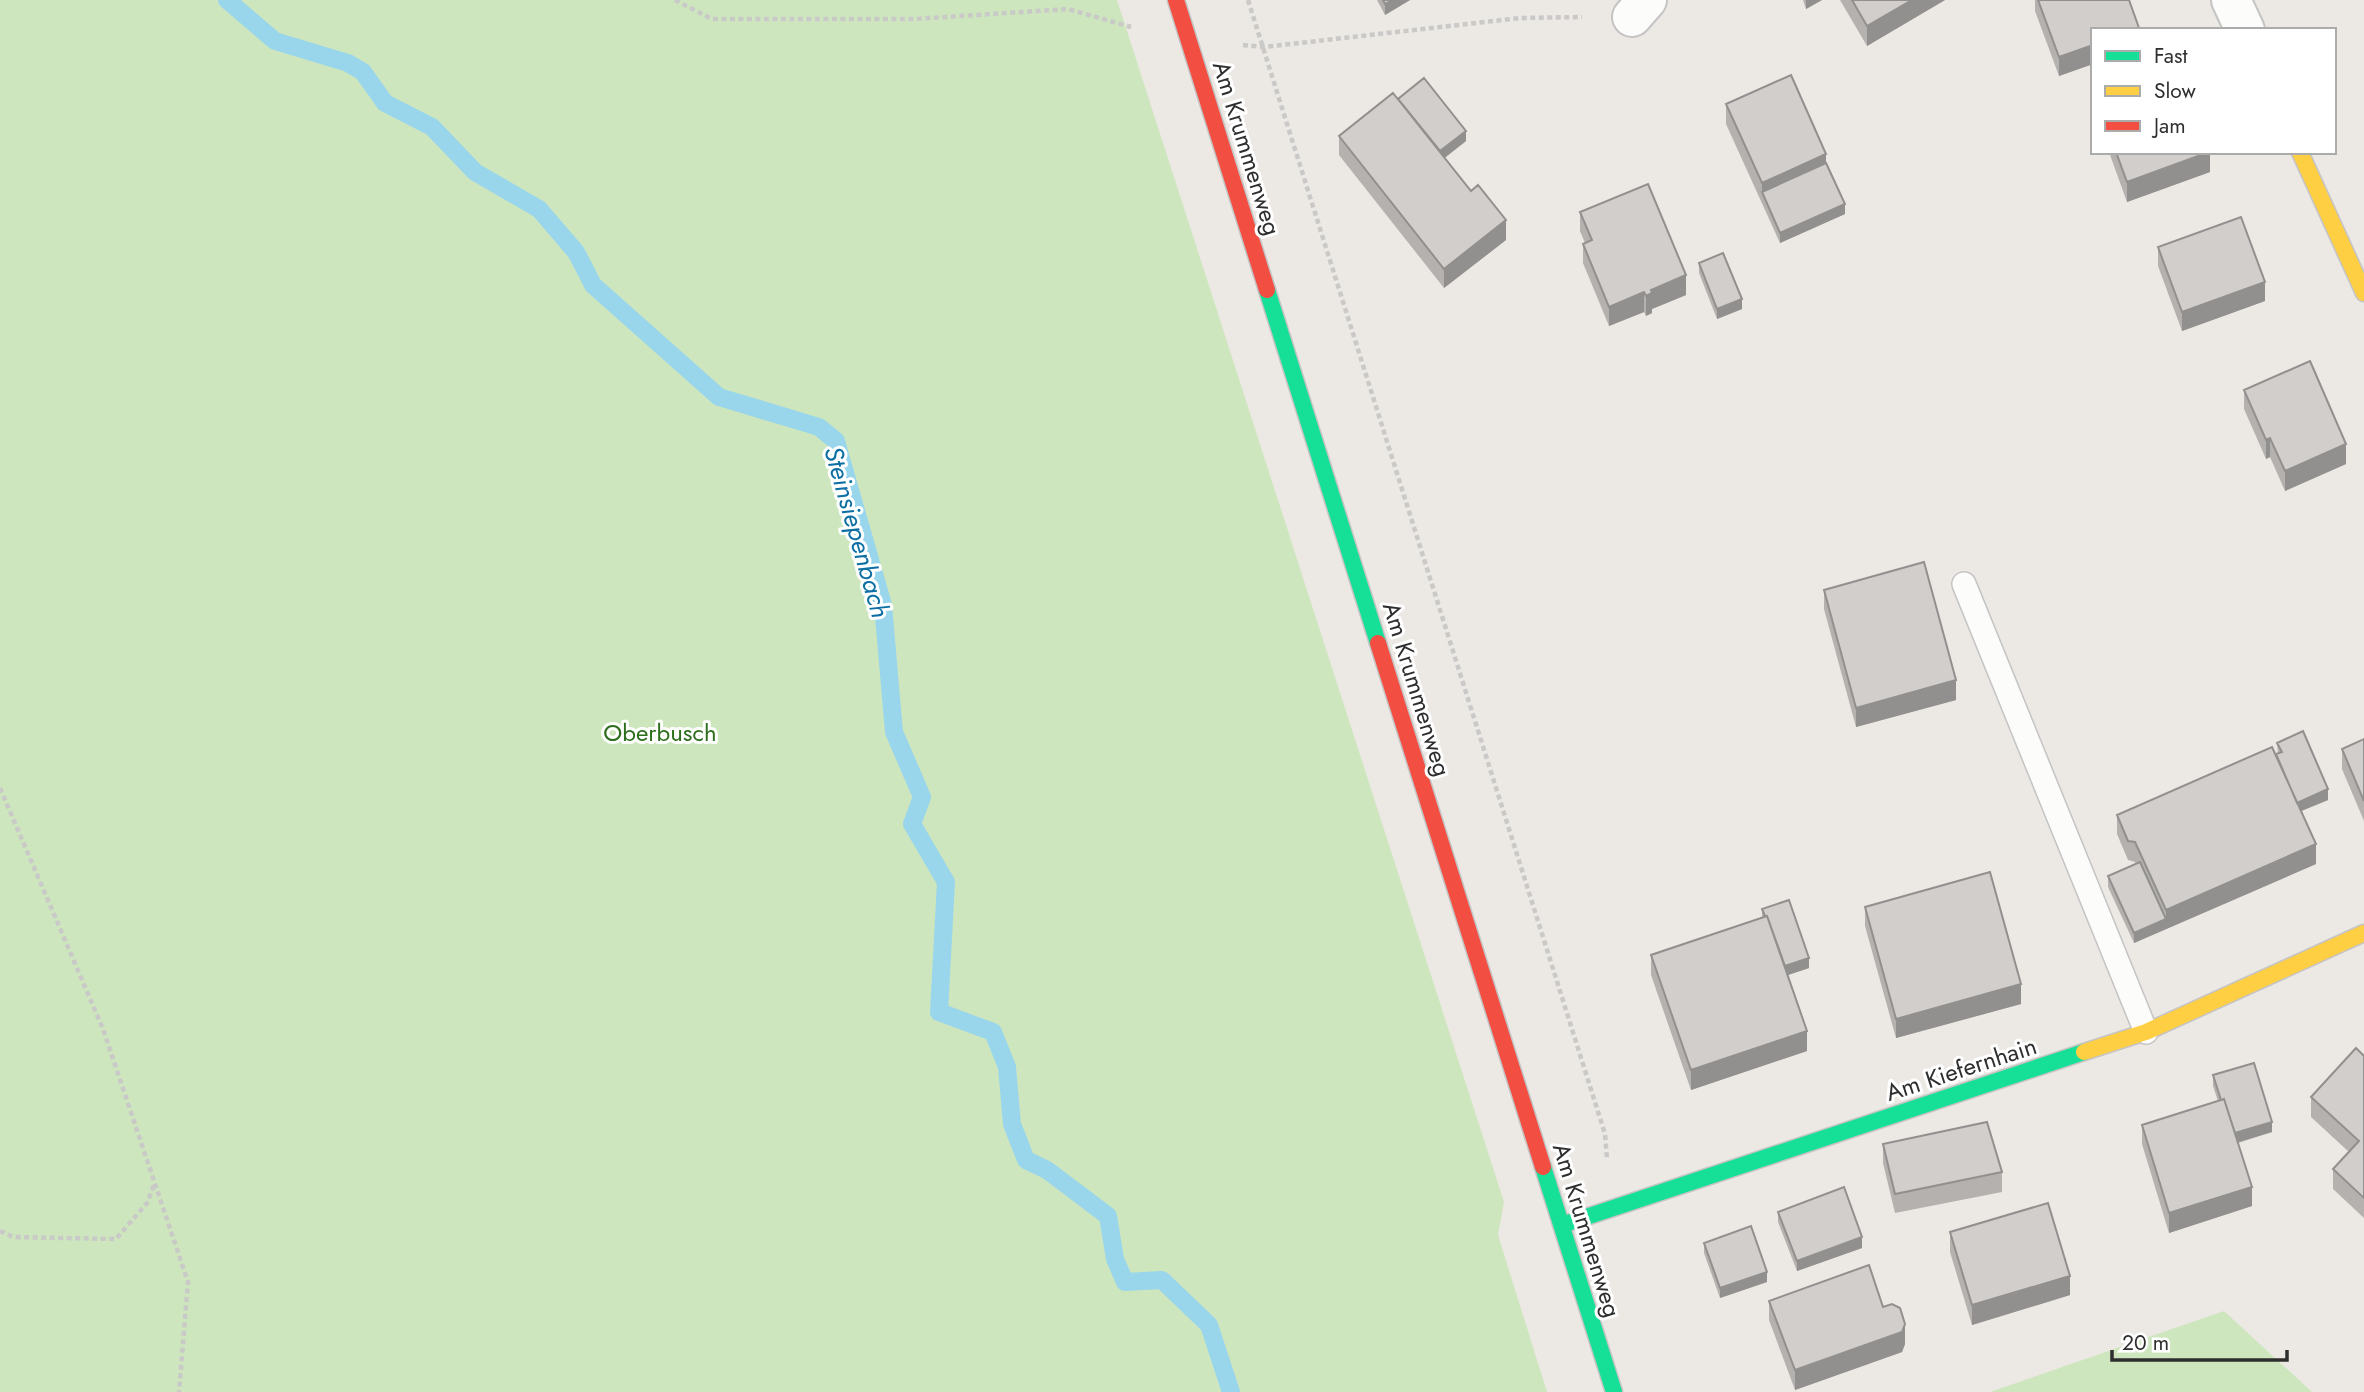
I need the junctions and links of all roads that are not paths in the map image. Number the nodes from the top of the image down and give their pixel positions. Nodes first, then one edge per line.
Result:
1 (1176, 0) edge
2 (2231, 0) edge
3 (2244, 28) edge
4 (2301, 154) edge
5 (2364, 293) edge
6 (1964, 584) dead end
7 (2360, 940) edge
8 (2146, 1032) junction
9 (1562, 1225) junction
10 (1614, 1392) edge

1 - 9 main road, Am Krummenweg
2 - 3 street
4 - 5 main road
6 - 8 lane
7 - 8 main road, Am Kiefernhain
8 - 9 main road, Am Kiefernhain
9 - 10 main road, Am Krummenweg

